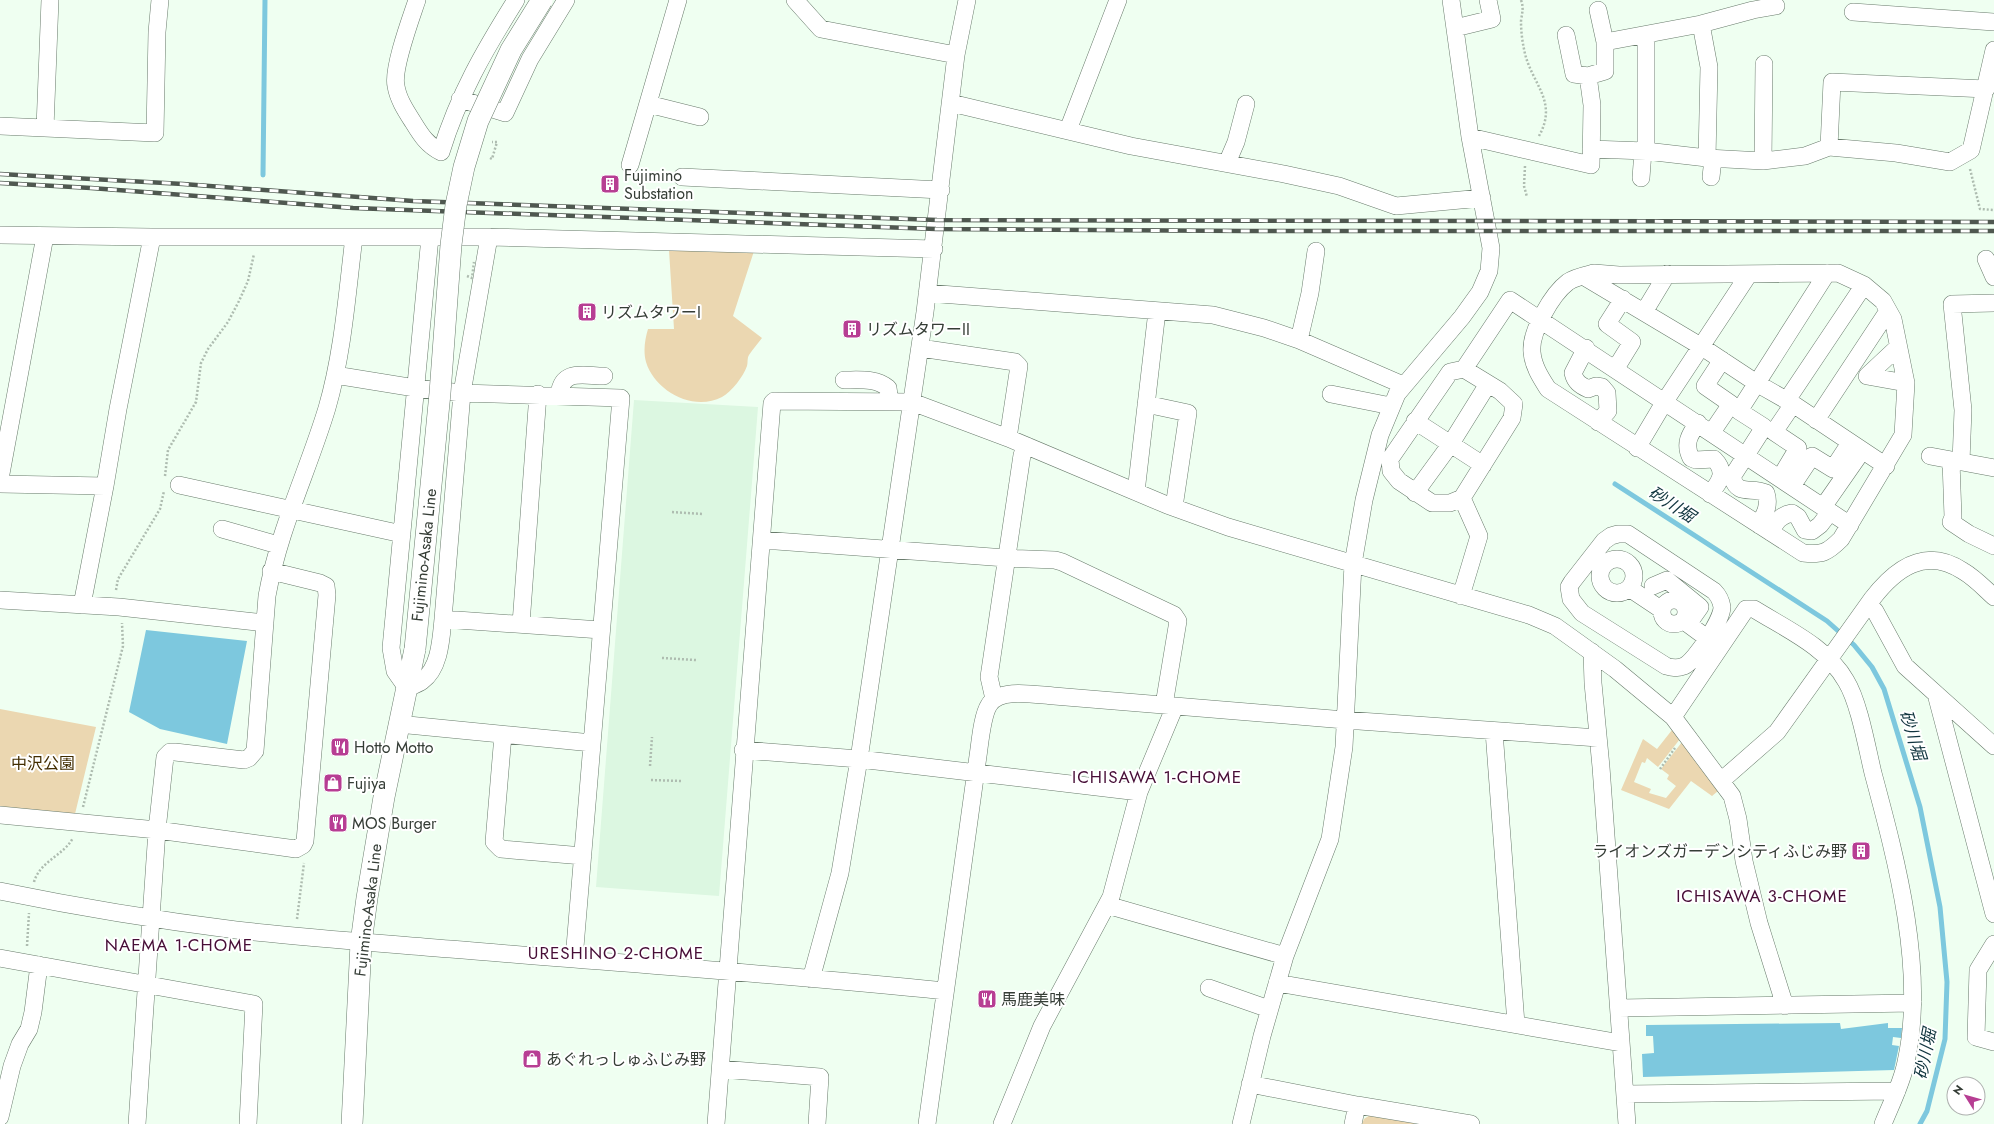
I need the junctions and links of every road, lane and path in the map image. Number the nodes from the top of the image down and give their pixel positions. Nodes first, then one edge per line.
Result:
1 (50, 0) edge
2 (160, 0) edge
3 (417, 0) edge
4 (516, 0) edge
5 (542, 0) edge
6 (566, 0) edge
7 (678, 0) edge
8 (795, 0) edge
9 (967, 0) edge
10 (1118, 0) edge
11 (1451, 0) edge
12 (1488, 0) edge
13 (1521, 0) edge
14 (1776, 6) dead end
15 (1598, 10) dead end
16 (1852, 12) dead end
17 (1994, 22) edge
18 (1701, 24) junction
19 (1455, 28) junction
20 (1566, 35) dead end
21 (1646, 35) junction
22 (1604, 42) junction
23 (1994, 50) edge
24 (956, 56) junction
25 (1764, 64) dead end
26 (1588, 76) junction
27 (1986, 89) junction
28 (460, 99) junction
29 (952, 103) junction
30 (648, 104) junction
31 (1246, 104) dead end
32 (700, 117) dead end
33 (0, 126) edge
34 (45, 128) junction
35 (1068, 130) junction
36 (1470, 137) junction
37 (1538, 140) dead end
38 (490, 147) dead end
39 (1829, 147) junction
40 (1591, 149) junction
41 (1644, 151) junction
42 (488, 153) dead end
43 (1963, 156) junction
44 (1710, 158) junction
45 (1763, 161) junction
46 (1526, 162) dead end
47 (1227, 163) junction
48 (630, 164) dead end
49 (682, 177) dead end
50 (1711, 177) dead end
51 (1641, 178) dead end
52 (941, 190) junction
53 (1527, 197) dead end
54 (1482, 198) junction
55 (1994, 210) edge
56 (0, 235) edge
57 (45, 236) junction
58 (152, 237) junction
59 (256, 237) junction
60 (430, 237) junction
61 (489, 237) junction
62 (354, 238) junction
63 (934, 249) junction
64 (1316, 251) dead end
65 (1986, 259) dead end
66 (474, 262) dead end
67 (468, 272) dead end
68 (1827, 273) junction
69 (1667, 274) junction
70 (1749, 274) junction
71 (1583, 276) junction
72 (1994, 277) edge
73 (1864, 285) junction
74 (927, 293) junction
75 (1623, 299) junction
76 (1994, 303) edge
77 (1157, 311) junction
78 (1888, 311) junction
79 (1644, 312) junction
80 (1541, 320) junction
81 (1299, 340) junction
82 (1702, 347) junction
83 (1898, 347) junction
84 (920, 348) junction
85 (1586, 348) junction
86 (1722, 360) junction
87 (1616, 368) junction
88 (1464, 369) junction
89 (335, 375) junction
90 (604, 376) dead end
91 (844, 380) dead end
92 (1906, 382) junction
93 (1488, 384) junction
94 (1758, 384) junction
95 (1403, 386) junction
96 (415, 388) junction
97 (462, 393) junction
98 (538, 394) junction
99 (1331, 394) dead end
100 (559, 395) junction
101 (1665, 401) junction
102 (890, 402) junction
103 (912, 402) junction
104 (1790, 402) junction
105 (1146, 404) junction
106 (1391, 406) junction
107 (1816, 420) junction
108 (1415, 421) junction
109 (1598, 422) junction
110 (1705, 428) junction
111 (1008, 438) junction
112 (1450, 445) junction
113 (1027, 446) junction
114 (1856, 447) junction
115 (1637, 448) junction
116 (1746, 455) junction
117 (1930, 456) dead end
118 (1956, 461) junction
119 (1483, 465) junction
120 (1886, 466) junction
121 (1994, 468) edge
122 (0, 479) edge
123 (1786, 482) junction
124 (0, 484) edge
125 (169, 485) junction
126 (105, 486) junction
127 (1136, 492) junction
128 (1416, 493) junction
129 (1710, 494) junction
130 (1462, 498) junction
131 (1174, 507) junction
132 (291, 509) junction
133 (1826, 509) junction
134 (672, 512) dead end
135 (703, 514) dead end
136 (1850, 525) junction
137 (1764, 528) junction
138 (222, 529) dead end
139 (402, 534) junction
140 (762, 540) junction
141 (278, 545) junction
142 (1994, 546) edge
143 (891, 548) junction
144 (1006, 558) junction
145 (1354, 564) junction
146 (271, 571) junction
147 (1634, 571) junction
148 (1653, 586) junction
149 (1629, 588) junction
150 (116, 593) dead end
151 (1461, 596) junction
152 (1994, 597) edge
153 (0, 600) edge
154 (82, 606) junction
155 (1866, 608) junction
156 (1582, 613) junction
157 (443, 619) junction
158 (121, 620) dead end
159 (265, 623) junction
160 (521, 624) junction
161 (601, 630) junction
162 (1566, 634) junction
163 (1708, 638) junction
164 (1592, 652) junction
165 (1832, 654) junction
166 (662, 658) dead end
167 (696, 660) dead end
168 (407, 688) junction
169 (1936, 694) junction
170 (994, 699) junction
171 (1169, 705) junction
172 (1673, 717) junction
173 (1345, 720) junction
174 (398, 724) junction
175 (1494, 731) junction
176 (1686, 734) junction
177 (503, 735) junction
178 (652, 737) dead end
179 (1598, 738) junction
180 (592, 743) junction
181 (1994, 746) edge
182 (743, 750) junction
183 (860, 759) junction
184 (650, 766) dead end
185 (1660, 769) dead end
186 (976, 773) junction
187 (651, 780) dead end
188 (1721, 781) junction
189 (682, 782) dead end
190 (1139, 792) junction
191 (82, 814) dead end
192 (0, 816) edge
193 (157, 830) junction
194 (77, 831) dead end
195 (300, 848) junction
196 (583, 856) junction
197 (34, 883) dead end
198 (0, 891) edge
199 (1107, 905) junction
200 (29, 907) dead end
201 (1994, 914) edge
202 (151, 918) junction
203 (297, 920) dead end
204 (361, 943) junction
205 (1994, 944) edge
206 (1285, 956) junction
207 (0, 958) edge
208 (574, 959) junction
209 (33, 960) junction
210 (728, 971) junction
211 (811, 979) junction
212 (1277, 983) junction
213 (146, 985) junction
214 (1209, 988) dead end
215 (946, 991) junction
216 (1913, 1003) junction
217 (1785, 1006) junction
218 (1619, 1008) junction
219 (1269, 1009) junction
220 (1516, 1024) junction
221 (1994, 1042) edge
222 (1621, 1043) junction
223 (721, 1069) junction
224 (1250, 1084) junction
225 (1897, 1091) junction
226 (1625, 1094) junction
227 (1357, 1105) junction
228 (0, 1117) edge
229 (1421, 1120) edge
230 (137, 1124) edge
231 (248, 1124) edge
232 (352, 1124) edge
233 (716, 1124) edge
234 (817, 1124) edge
235 (927, 1124) edge
236 (1002, 1124) edge
237 (1241, 1124) edge
238 (1353, 1124) edge
239 (1471, 1124) edge
240 (1627, 1124) edge
241 (1883, 1124) edge

1 - 34 street
2 - 34 street
3 - 28 street
4 - 28 street
5 - 168 main road, Fujimino-Asaka Line, bridge
6 - 28 street
7 - 30 street
8 - 24 street
9 - 24 street
10 - 35 street
11 - 19 street
12 - 19 street
13 - 37 path
14 - 18 street
15 - 22 street
16 - 17 street
18 - 21 street
18 - 44 street
19 - 36 street
20 - 26 street
21 - 22 street
21 - 41 street
22 - 26 street
23 - 27 street
24 - 29 street
25 - 45 street
26 - 40 street
27 - 39 street
27 - 43 street
29 - 35 street
29 - 52 street
30 - 32 street
30 - 48 street
31 - 47 street
33 - 34 street
35 - 47 street
36 - 40 street
36 - 54 street
38 - 42 path
39 - 43 street
39 - 45 street
40 - 41 street
41 - 44 street
41 - 51 street
43 - 55 path
44 - 45 street
44 - 50 street
46 - 53 path
47 - 54 street
49 - 52 street
52 - 63 street
54 - 95 street
56 - 57 street
57 - 58 street
57 - 122 street
58 - 59 street
58 - 126 street
59 - 62 street
59 - 125 path
60 - 61 street
60 - 62 street
60 - 96 street
61 - 63 street
61 - 97 street
62 - 89 street
63 - 74 street
64 - 81 street
65 - 72 street
66 - 67 path, bridge
68 - 70 street
68 - 73 street
68 - 94 street
69 - 70 street
69 - 71 street
69 - 79 street
70 - 82 street
71 - 75 street
71 - 80 street
73 - 78 street
73 - 104 street
74 - 77 street
74 - 84 street
75 - 79 street
75 - 87 street
76 - 118 street
77 - 81 street
77 - 105 street
78 - 83 street
78 - 107 street
79 - 82 street
80 - 85 street
80 - 88 street
80 - 109 street
81 - 95 street
82 - 86 street
82 - 101 street
83 - 92 street
83 - 92 street
84 - 103 street
84 - 111 street
85 - 87 street
85 - 109 street
86 - 94 street
86 - 110 street
87 - 101 street
88 - 93 street
88 - 108 street
89 - 96 street
89 - 132 street
90 - 100 street
91 - 102 street
92 - 120 street
93 - 112 street
93 - 119 street
94 - 104 street
94 - 116 street
95 - 106 street
96 - 97 street
96 - 139 street
97 - 98 street
97 - 157 street
98 - 100 street
98 - 160 street
99 - 106 street
100 - 161 street
101 - 110 street
101 - 115 street
102 - 103 street
102 - 140 street
103 - 111 street
103 - 143 street
104 - 107 street
104 - 123 street
105 - 127 street
105 - 131 street
106 - 145 street
107 - 114 street
108 - 112 street
108 - 128 street
109 - 115 street
110 - 116 street
110 - 129 street
111 - 113 street
112 - 119 street
112 - 128 street
113 - 127 street
113 - 144 street
114 - 120 street
114 - 123 street
114 - 133 street
115 - 129 street
116 - 123 street
116 - 137 street
117 - 118 street
118 - 121 street
118 - 142 street
119 - 130 street
120 - 136 street
123 - 133 street
124 - 126 street
125 - 132 street
125 - 150 path
126 - 154 street
127 - 131 street
128 - 130 street
129 - 137 street
130 - 151 street
131 - 145 street
132 - 139 street
132 - 141 street
133 - 136 street
133 - 137 street
134 - 135 path
136 - 137 street
138 - 141 street
139 - 168 street
140 - 143 street
140 - 182 street
141 - 146 street
143 - 144 street
143 - 183 street
144 - 170 street
144 - 171 street
145 - 151 street
145 - 173 street
146 - 159 street
146 - 195 street
147 - 148 street
147 - 149 street
147 - 149 street
148 - 149 street
148 - 163 street
151 - 162 street
152 - 155 street
153 - 154 street
154 - 159 street
155 - 165 street
155 - 169 street
156 - 162 street
156 - 163 street
156 - 163 street
157 - 160 street
157 - 168 street
158 - 191 path
159 - 193 street
160 - 161 street
161 - 180 street
162 - 164 street
164 - 172 street
164 - 179 street
165 - 172 street
165 - 188 street
165 - 216 street
166 - 167 path
168 - 174 main road, Fujimino-Asaka Line
169 - 181 street
169 - 201 street
170 - 171 street
170 - 186 street
171 - 173 street
171 - 190 street
172 - 176 street
173 - 175 street
173 - 206 street
174 - 177 street
174 - 204 main road, Fujimino-Asaka Line
175 - 179 street
175 - 220 street
176 - 185 path
176 - 188 street
177 - 180 street
177 - 196 street
178 - 184 path
179 - 218 street
180 - 196 street
182 - 183 street
182 - 210 street
183 - 186 street
183 - 211 street
186 - 190 street
186 - 215 street
187 - 189 path
188 - 217 street
190 - 199 street
192 - 193 street
193 - 195 street
193 - 202 street
194 - 197 path
195 - 203 path
196 - 208 street
198 - 202 street
199 - 206 street
199 - 236 street
200 - 209 path
202 - 204 street
202 - 213 street
204 - 208 street
204 - 232 main road, Fujimino-Asaka Line
205 - 221 street
206 - 212 street
207 - 209 street
208 - 210 street
209 - 213 street
209 - 228 street
210 - 211 street
210 - 223 street
211 - 215 street
212 - 219 street
212 - 220 street
213 - 230 street
213 - 231 street
214 - 219 street
215 - 235 street
216 - 217 street
216 - 225 street
217 - 218 street
218 - 222 street
219 - 224 street
220 - 222 street
222 - 226 street
223 - 233 street
223 - 234 street
224 - 227 street
224 - 237 street
225 - 226 street
225 - 241 street
226 - 240 street
227 - 229 street
227 - 238 street
229 - 239 street

